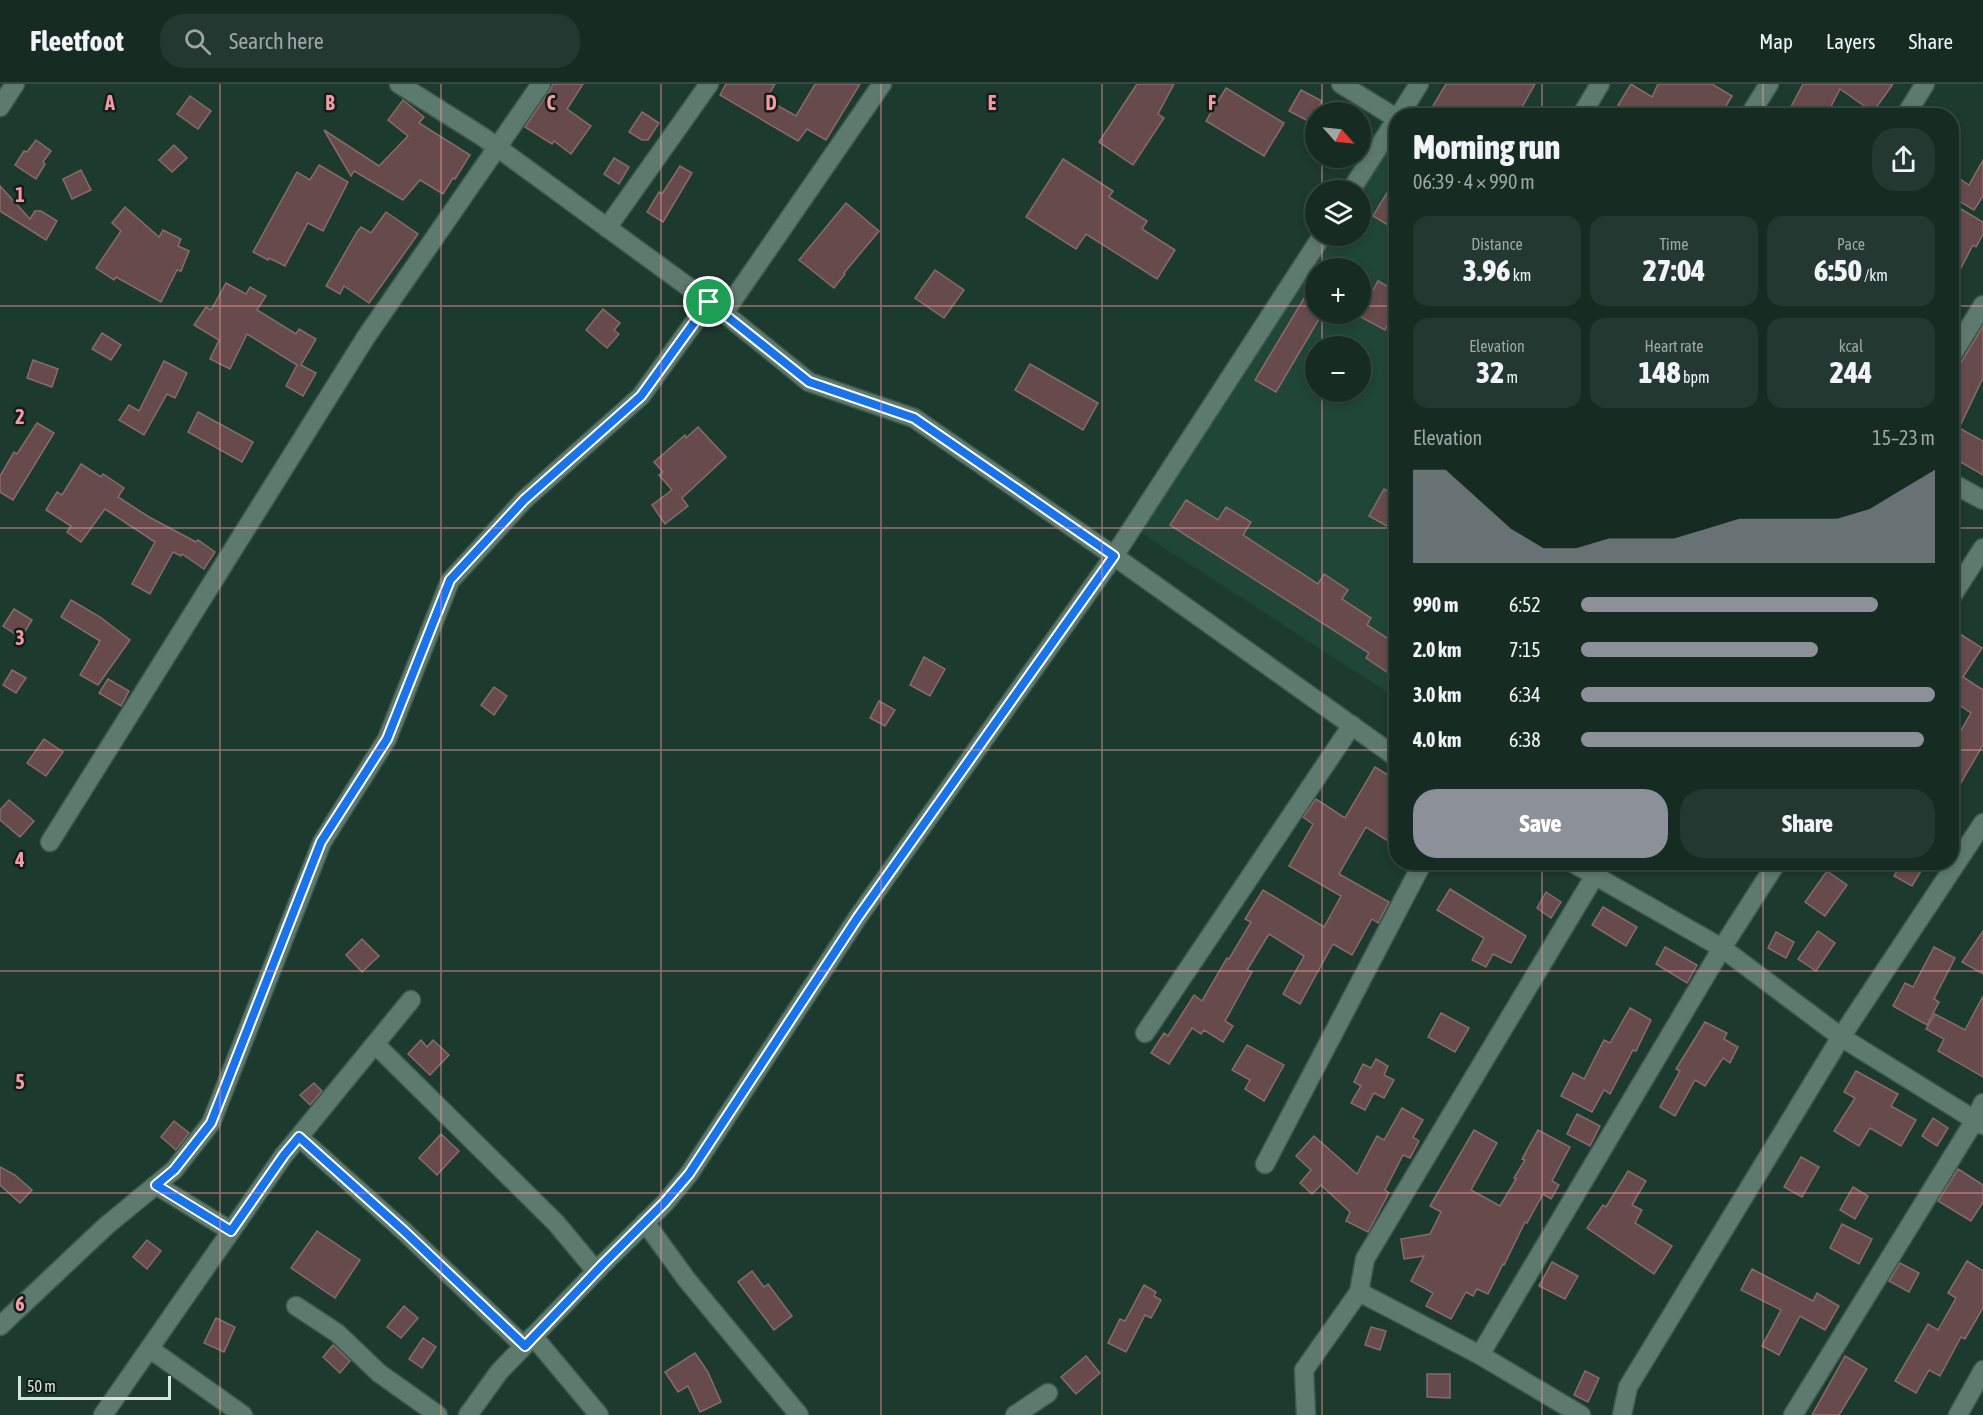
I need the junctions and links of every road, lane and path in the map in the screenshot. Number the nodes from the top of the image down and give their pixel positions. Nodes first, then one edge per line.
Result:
1 (15, 84) edge
2 (399, 84) edge
3 (541, 84) edge
4 (709, 84) edge
5 (882, 84) edge
6 (1341, 84) edge
7 (1419, 84) edge
8 (1600, 84) edge
9 (1769, 84) edge
10 (1926, 84) edge
11 (0, 107) edge
12 (1403, 108) edge
13 (1586, 108) edge
14 (1754, 108) edge
15 (1910, 108) edge
16 (1389, 113) edge
17 (1389, 131) edge
18 (497, 147) junction
19 (1357, 180) edge
20 (608, 228) junction
21 (1316, 246) edge
22 (1983, 305) edge
23 (716, 307) junction
24 (1959, 344) edge
25 (1959, 487) edge
26 (1983, 500) edge
27 (1983, 548) edge
28 (1114, 556) junction
29 (1959, 585) edge
30 (1352, 725) junction
31 (1389, 752) edge
32 (1983, 823) edge
33 (50, 842) dead end
34 (1959, 859) edge
35 (1419, 870) edge
36 (1597, 870) edge
37 (1600, 870) edge
38 (1773, 870) edge
39 (1952, 870) edge
40 (1722, 948) junction
41 (411, 1000) dead end
42 (1144, 1033) dead end
43 (1841, 1037) junction
44 (375, 1044) junction
45 (1983, 1103) edge
46 (1979, 1123) edge
47 (299, 1137) junction
48 (1264, 1164) dead end
49 (156, 1185) junction
50 (645, 1222) junction
51 (231, 1231) junction
52 (596, 1271) junction
53 (1359, 1292) junction
54 (296, 1306) dead end
55 (0, 1326) edge
56 (529, 1341) junction
57 (150, 1349) junction
58 (1480, 1355) junction
59 (1983, 1370) edge
60 (1048, 1393) dead end
61 (103, 1415) edge
62 (243, 1415) edge
63 (438, 1415) edge
64 (468, 1415) edge
65 (599, 1415) edge
66 (799, 1415) edge
67 (1015, 1415) edge
68 (1306, 1415) edge
69 (1581, 1415) edge
70 (1623, 1415) edge
71 (1793, 1415) edge
72 (1958, 1415) edge

1 - 11 street
2 - 18 street
3 - 18 street
4 - 20 street
5 - 23 street
6 - 16 street
7 - 12 street
8 - 13 street
9 - 14 street
10 - 15 street
17 - 19 street
18 - 20 street
18 - 33 street
20 - 23 street
21 - 28 street
22 - 24 street
23 - 28 street
23 - 49 street
25 - 26 street
27 - 29 street
28 - 30 street
28 - 50 street
30 - 31 street
30 - 42 street
32 - 34 street
35 - 48 street
36 - 53 street
37 - 40 street
38 - 40 street
39 - 43 street
40 - 43 street
40 - 58 street
41 - 44 street
43 - 46 street
43 - 70 street
44 - 47 street
44 - 52 street
45 - 46 street
46 - 71 street
47 - 51 street
47 - 56 street
49 - 51 street
49 - 55 street
50 - 52 street
50 - 66 street
51 - 57 street
52 - 56 street
53 - 58 street
53 - 68 street
54 - 63 street
56 - 64 street
56 - 65 street
57 - 61 street
57 - 62 street
58 - 69 street
59 - 72 street
60 - 67 street

